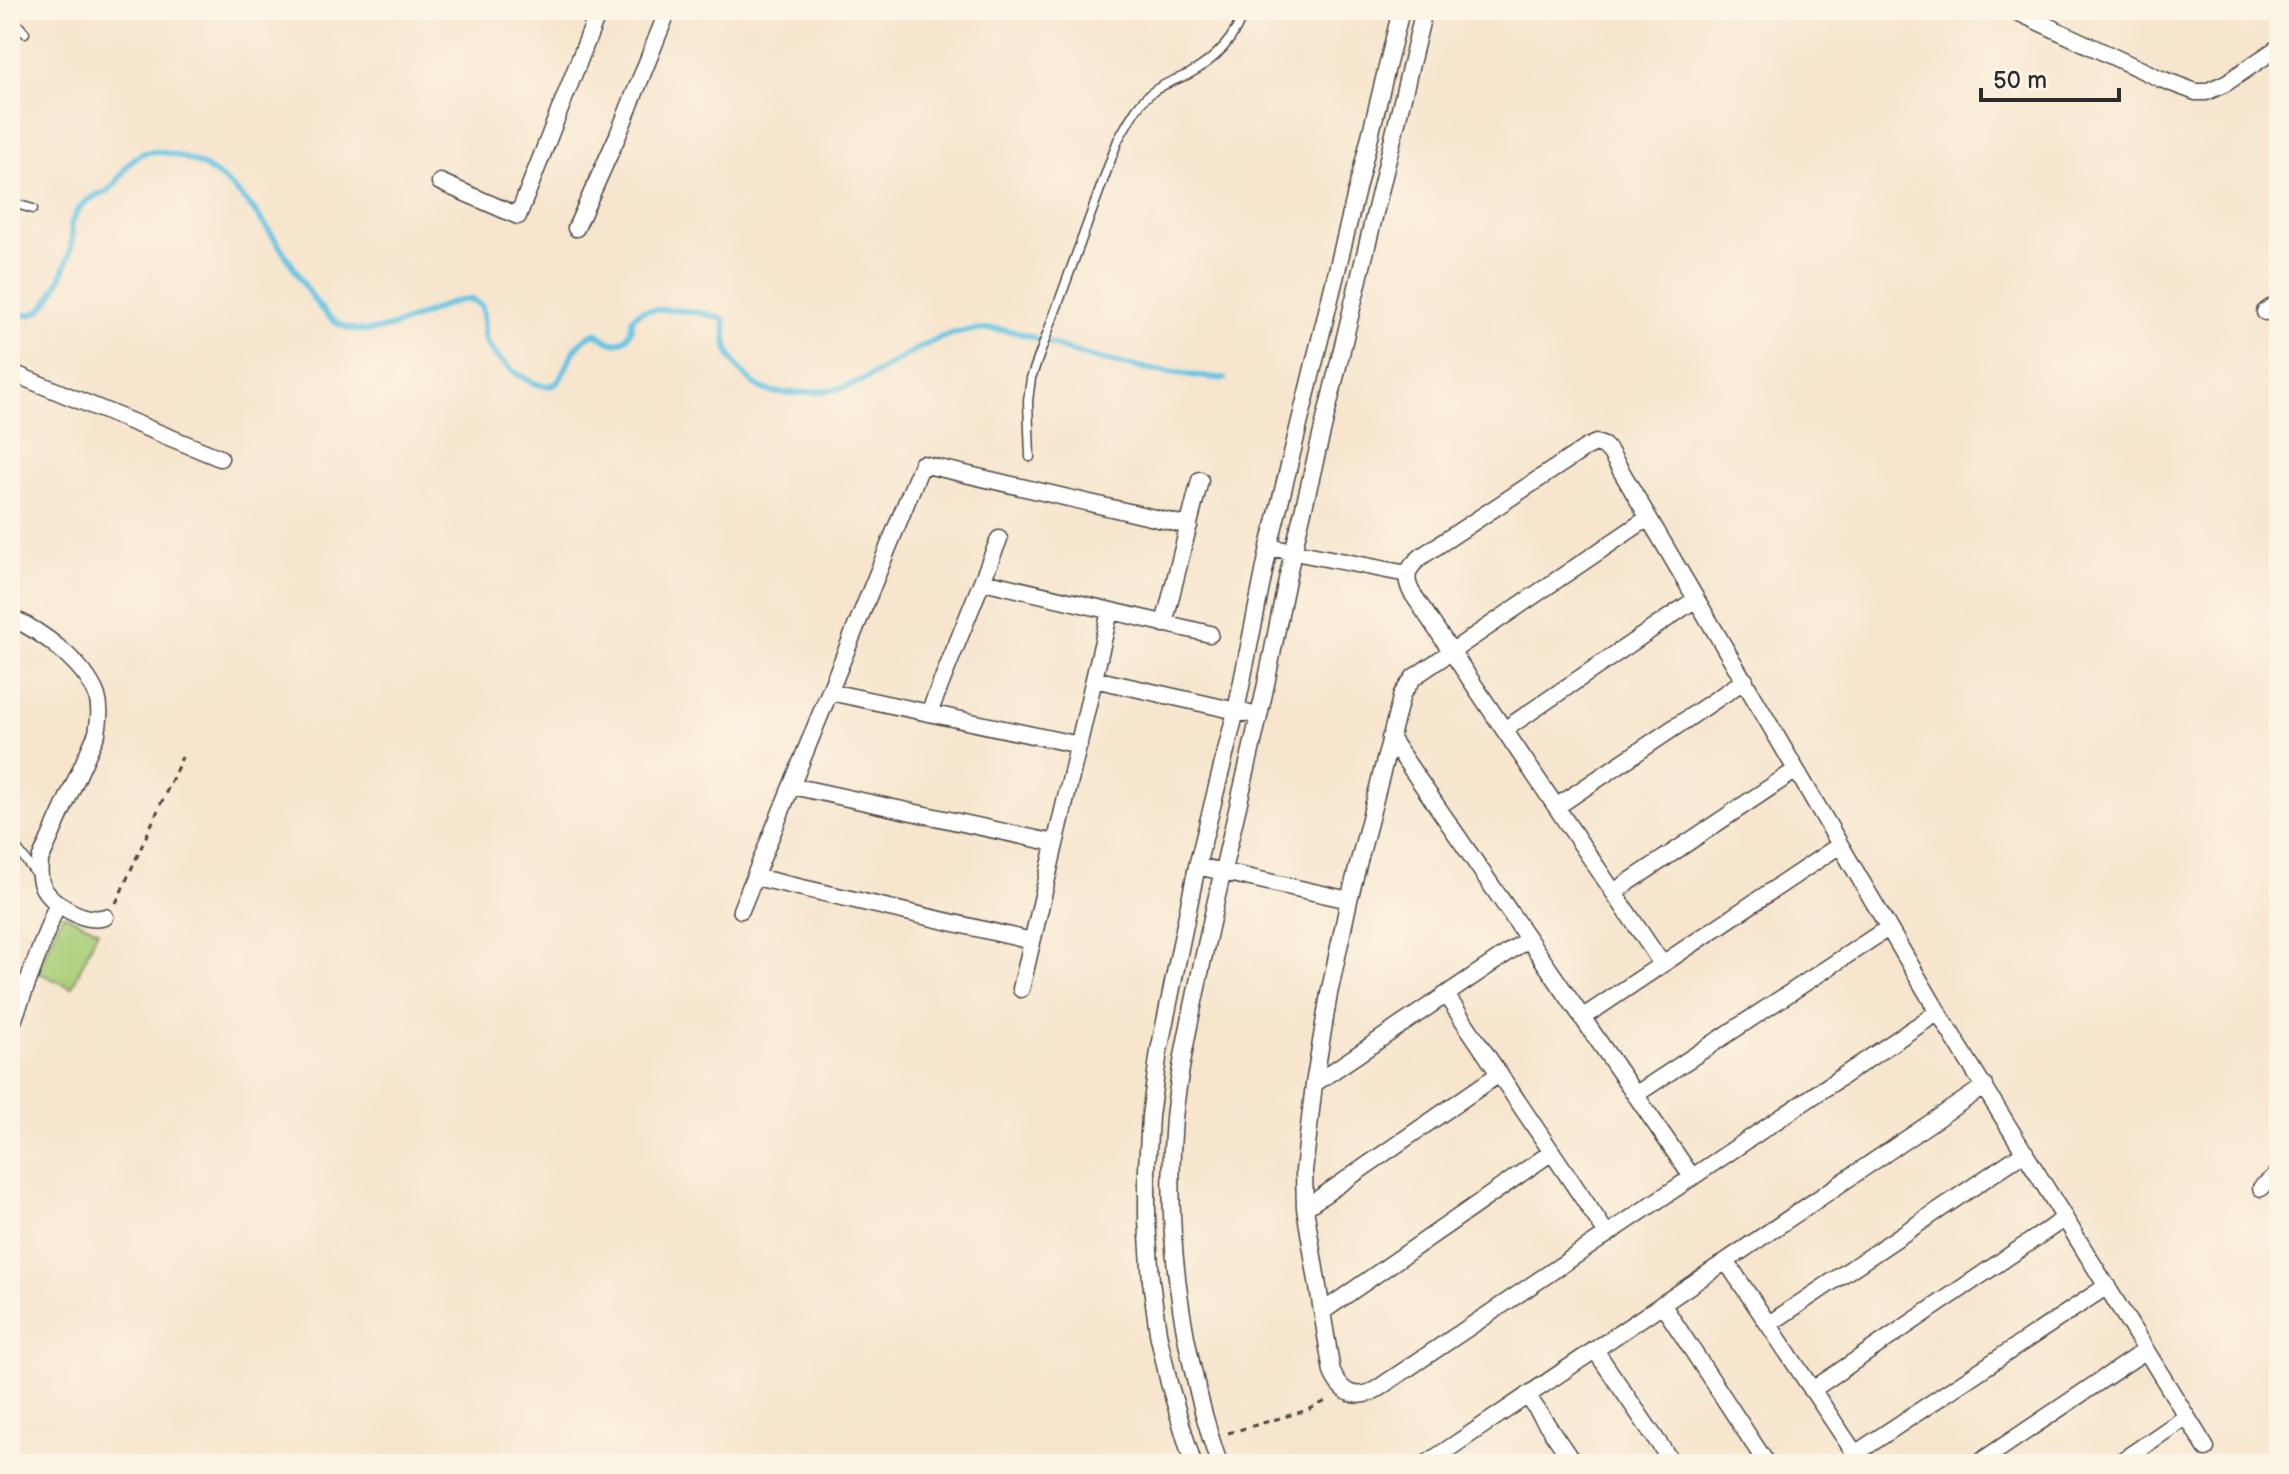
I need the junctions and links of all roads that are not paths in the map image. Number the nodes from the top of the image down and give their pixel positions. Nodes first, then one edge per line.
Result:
1 (599, 10) edge
2 (668, 10) edge
3 (1244, 10) edge
4 (1401, 10) edge
5 (1424, 10) edge
6 (2013, 10) edge
7 (10, 20) edge
8 (25, 33) dead end
9 (2279, 47) edge
10 (440, 182) dead end
11 (10, 202) edge
12 (33, 209) dead end
13 (576, 228) dead end
14 (2279, 302) edge
15 (2265, 312) dead end
16 (10, 372) edge
17 (1030, 457) dead end
18 (220, 458) dead end
19 (1200, 480) dead end
20 (1648, 518) junction
21 (1189, 526) junction
22 (999, 539) dead end
23 (1269, 547) junction
24 (1293, 551) junction
25 (1407, 574) junction
26 (983, 581) junction
27 (1696, 599) junction
28 (1110, 611) junction
29 (10, 617) edge
30 (1164, 624) junction
31 (1210, 634) dead end
32 (1451, 652) junction
33 (1094, 679) junction
34 (1745, 680) junction
35 (830, 692) junction
36 (1236, 711) junction
37 (929, 713) junction
38 (1259, 716) junction
39 (1504, 730) junction
40 (1390, 738) junction
41 (1079, 745) junction
42 (1796, 770) junction
43 (792, 786) junction
44 (1556, 807) junction
45 (10, 840) edge
46 (1055, 843) junction
47 (1840, 845) junction
48 (1197, 866) junction
49 (1221, 871) junction
50 (39, 877) junction
51 (755, 877) junction
52 (1614, 892) junction
53 (1349, 900) junction
54 (57, 904) junction
55 (741, 910) dead end
56 (105, 917) road end
57 (1888, 928) junction
58 (1528, 939) junction
59 (1032, 941) junction
60 (1662, 964) junction
61 (1021, 989) dead end
62 (1446, 995) junction
63 (1938, 1012) junction
64 (1582, 1018) junction
65 (10, 1029) edge
66 (1499, 1074) junction
67 (1314, 1084) junction
68 (1985, 1086) junction
69 (1635, 1095) junction
70 (1552, 1152) junction
71 (2025, 1152) junction
72 (2279, 1173) edge
73 (1692, 1177) junction
74 (2261, 1188) dead end
75 (1305, 1208) junction
76 (2065, 1218) junction
77 (1172, 1219) junction
78 (1147, 1220) junction
79 (1607, 1234) junction
80 (1726, 1261) junction
81 (2107, 1286) junction
82 (1662, 1304) junction
83 (1322, 1312) junction
84 (1769, 1324) junction
85 (1595, 1350) junction
86 (2146, 1350) junction
87 (1812, 1390) junction
88 (1527, 1395) junction
89 (2186, 1417) junction
90 (1211, 1438) junction
91 (1186, 1444) junction
92 (2206, 1448) dead end
93 (1858, 1459) edge
94 (1572, 1463) edge
95 (1193, 1464) edge
96 (1219, 1464) edge
97 (1426, 1464) edge
98 (1673, 1464) edge
99 (1767, 1464) edge
100 (1977, 1464) edge
101 (2117, 1464) edge

1 - 10 street
2 - 13 street
3 - 17 lane
4 - 23 street
5 - 24 street
6 - 9 street
7 - 8 lane
11 - 12 lane
14 - 15 street
16 - 18 street
19 - 21 street
20 - 25 street
20 - 27 street
20 - 32 street
21 - 30 street
21 - 35 street
22 - 26 street
23 - 24 street
23 - 36 street
24 - 25 street
24 - 38 street
25 - 32 street
26 - 28 street
26 - 37 street
27 - 34 street
27 - 39 street
28 - 30 street
28 - 33 street
29 - 50 street
30 - 31 street
32 - 39 street
32 - 40 street
33 - 36 street
33 - 41 street
34 - 42 street
34 - 44 street
35 - 37 street
35 - 43 street
36 - 38 street
36 - 48 street
37 - 41 street
38 - 49 street
39 - 44 street
40 - 53 street
40 - 58 street
41 - 46 street
42 - 47 street
42 - 52 street
43 - 46 street
43 - 51 street
44 - 52 street
45 - 50 lane
46 - 59 street
47 - 57 street
47 - 60 street
48 - 49 street
48 - 78 street
49 - 53 street
49 - 77 street
50 - 54 street
51 - 55 street
51 - 59 street
52 - 60 street
53 - 67 street
54 - 56 street
54 - 65 street
57 - 63 street
57 - 69 street
58 - 62 street
58 - 64 street
59 - 61 street
60 - 64 street
62 - 66 street
62 - 67 street
63 - 68 street
63 - 73 street
64 - 69 street
66 - 70 street
66 - 75 street
67 - 75 street
68 - 71 street
68 - 80 street
69 - 73 street
70 - 79 street
70 - 83 street
71 - 76 street
71 - 84 street
72 - 74 street
73 - 79 street
75 - 83 street
76 - 81 street
76 - 87 street
77 - 78 street
77 - 90 street
78 - 91 street
79 - 83 street
80 - 82 street
80 - 84 street
81 - 86 street
81 - 93 street
82 - 85 street
82 - 99 street
84 - 87 street
85 - 88 street
85 - 98 street
86 - 89 street
86 - 100 street
87 - 93 street
88 - 94 street
88 - 97 street
89 - 92 street
89 - 101 street
90 - 91 street
90 - 96 street
91 - 95 street

